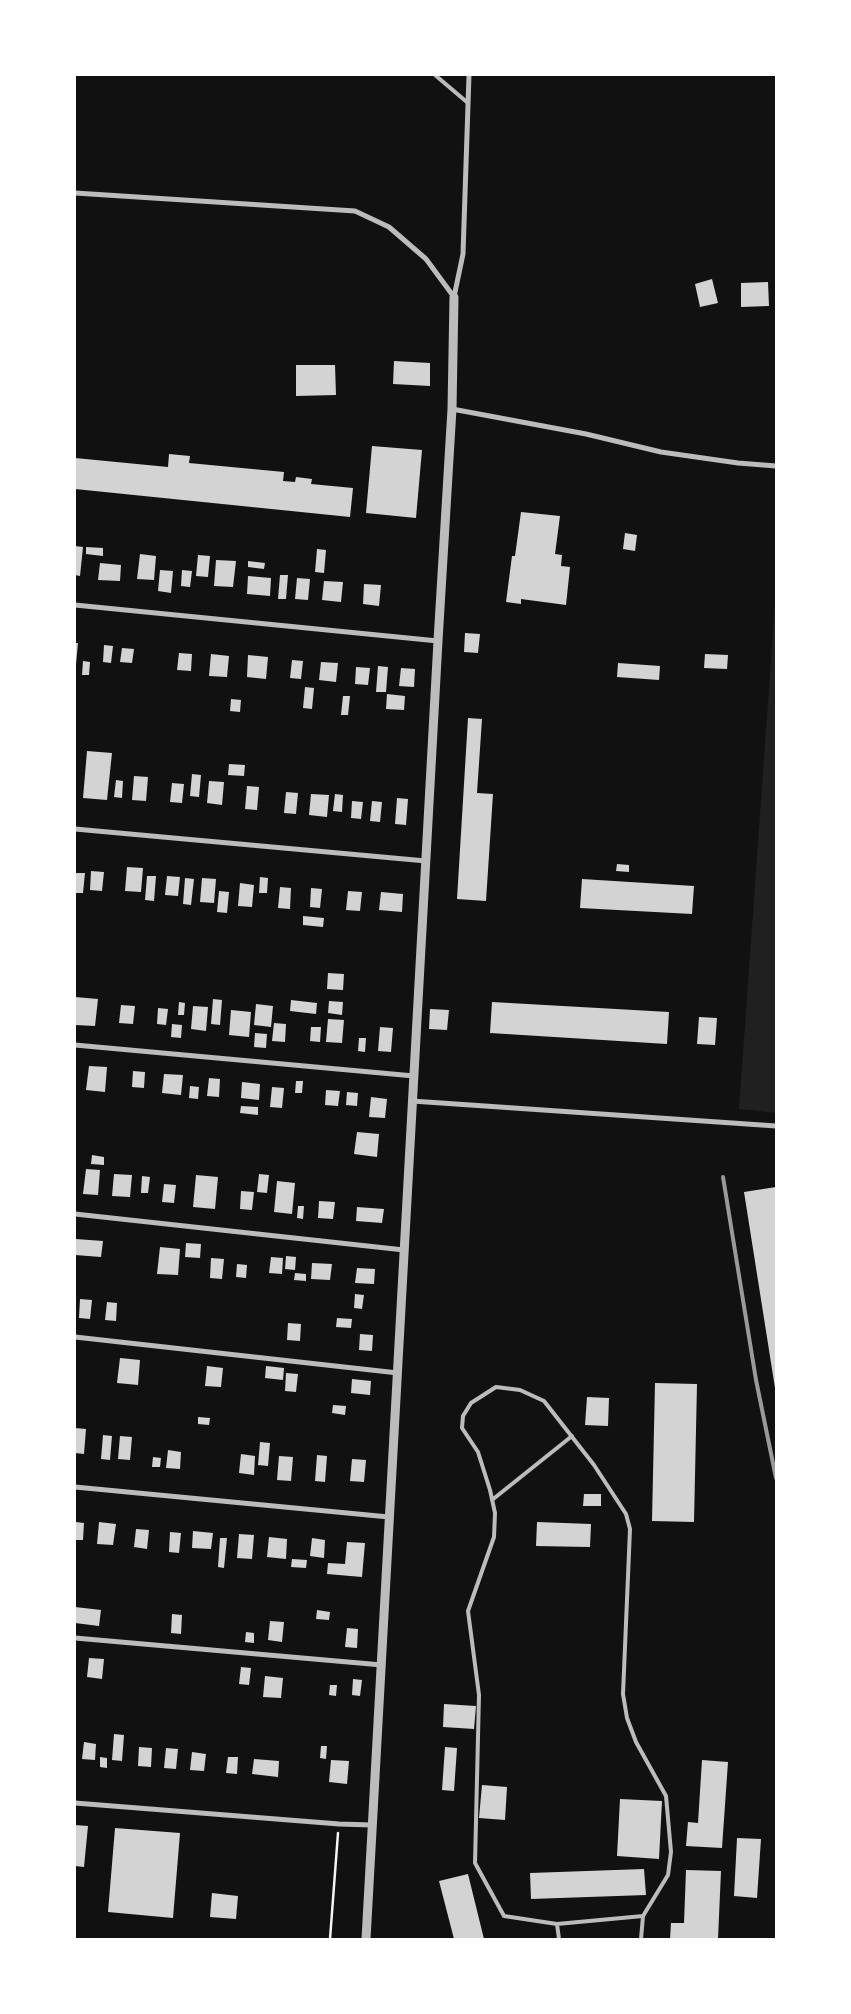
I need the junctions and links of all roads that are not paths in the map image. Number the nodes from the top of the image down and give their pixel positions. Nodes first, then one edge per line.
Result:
1 (435, 75) edge
2 (469, 75) edge
3 (468, 103) junction
4 (75, 193) edge
5 (454, 297) junction
6 (452, 409) junction
7 (776, 466) edge
8 (75, 605) edge
9 (438, 641) junction
10 (75, 829) edge
11 (426, 861) junction
12 (75, 1045) edge
13 (414, 1076) junction
14 (412, 1101) junction
15 (776, 1126) edge
16 (75, 1214) edge
17 (404, 1250) junction
18 (75, 1337) edge
19 (398, 1373) junction
20 (572, 1436) junction
21 (75, 1487) edge
22 (492, 1500) junction
23 (389, 1517) junction
24 (75, 1638) edge
25 (382, 1665) junction
26 (75, 1803) edge
27 (372, 1825) junction
28 (643, 1916) junction
29 (557, 1924) junction
30 (366, 1939) edge
31 (559, 1939) edge
32 (641, 1939) edge

1 - 3 lane
2 - 3 street
3 - 5 street
4 - 5 street
5 - 6 street
6 - 7 street
6 - 9 street
8 - 9 street
9 - 11 street
10 - 11 street
11 - 13 street
12 - 13 street
13 - 14 street
14 - 15 street
14 - 17 street
16 - 17 street
17 - 19 street
18 - 19 street
19 - 23 street
20 - 22 lane
20 - 22 lane
20 - 28 lane
21 - 23 street
22 - 29 lane
23 - 25 street
24 - 25 street
25 - 27 street
26 - 27 street
27 - 30 street
28 - 29 lane
28 - 32 lane
29 - 31 lane

